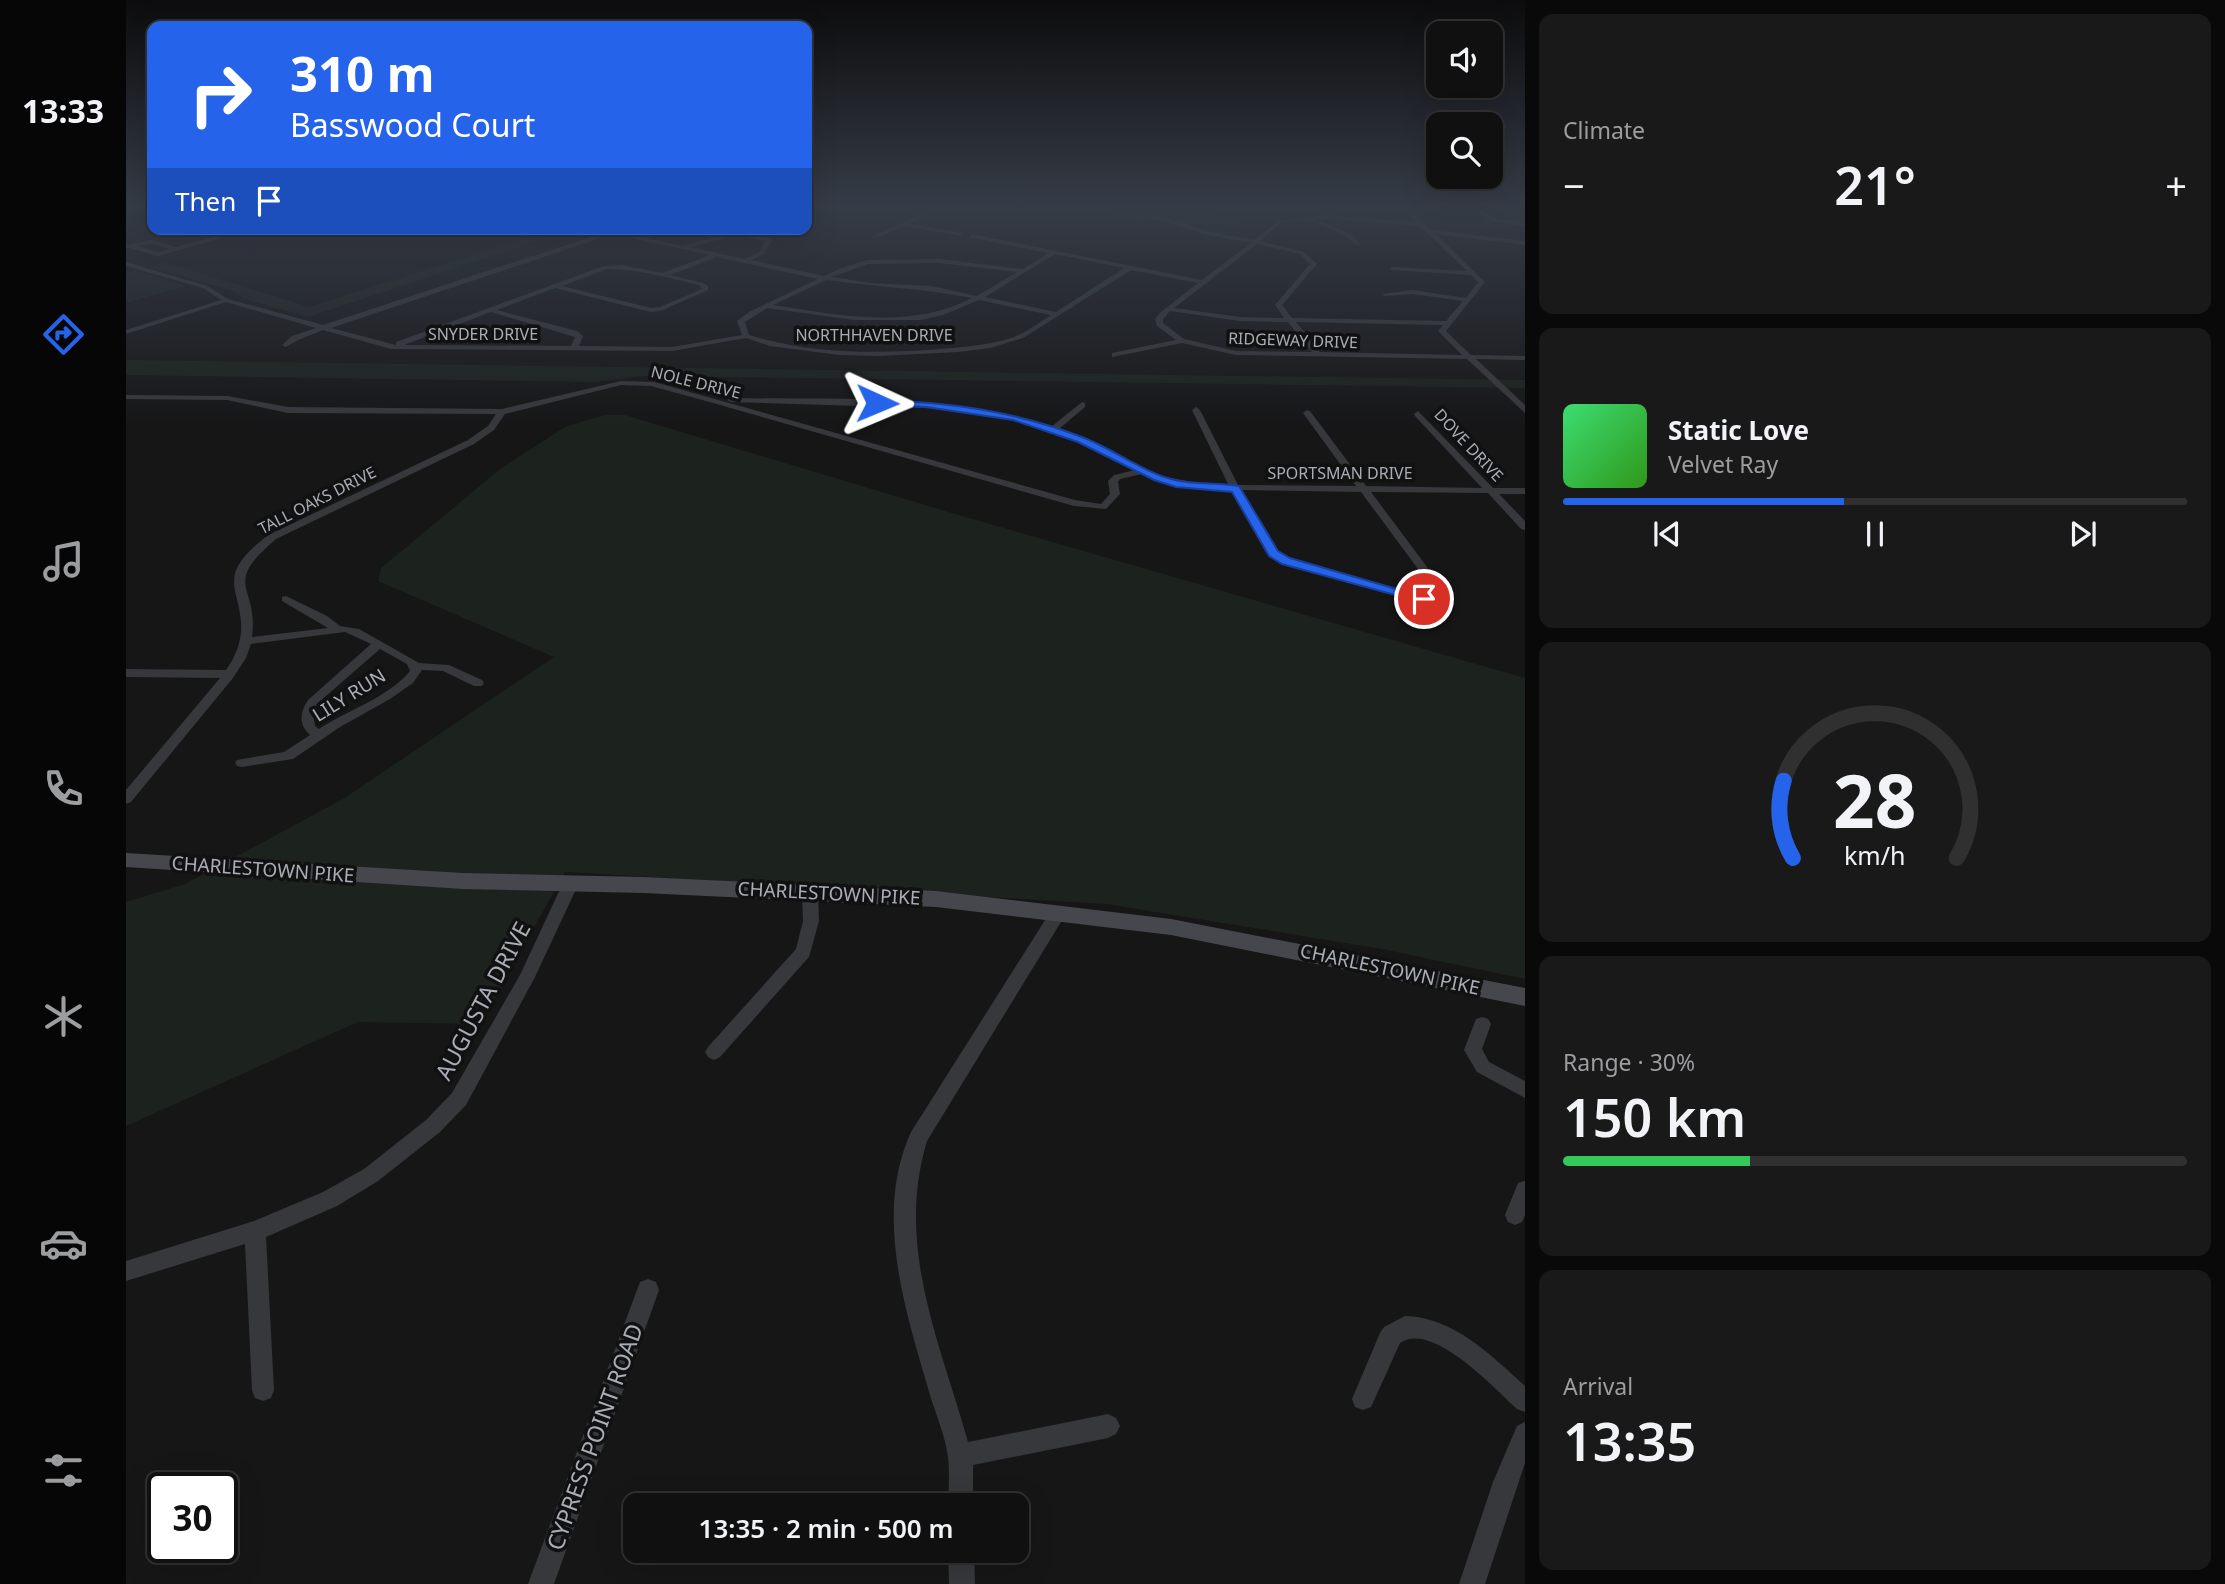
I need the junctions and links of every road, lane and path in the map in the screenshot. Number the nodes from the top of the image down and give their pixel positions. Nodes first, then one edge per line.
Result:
1 (178, 280) edge
2 (466, 280) edge
3 (573, 280) edge
4 (684, 280) edge
5 (820, 280) edge
6 (837, 280) edge
7 (1007, 280) edge
8 (1110, 280) edge
9 (1194, 280) edge
10 (1208, 280) edge
11 (1299, 280) edge
12 (1480, 280) edge
13 (1205, 282) junction
14 (555, 286) junction
15 (1385, 294) dead end
16 (975, 297) junction
17 (226, 300) junction
18 (1468, 300) junction
19 (766, 306) junction
20 (1168, 309) junction
21 (490, 310) junction
22 (1056, 314) junction
23 (1288, 321) junction
24 (1446, 323) junction
25 (323, 328) junction
26 (126, 332) edge
27 (746, 336) junction
28 (1182, 341) junction
29 (286, 345) dead end
30 (391, 347) junction
31 (574, 348) junction
32 (1115, 355) dead end
33 (1318, 355) junction
34 (1469, 358) junction
35 (1525, 358) edge
36 (126, 397) edge
37 (709, 399) junction
38 (1082, 405) dead end
39 (1525, 410) edge
40 (1196, 411) dead end
41 (502, 412) junction
42 (1307, 413) dead end
43 (1419, 414) dead end
44 (1053, 430) junction
45 (1142, 471) junction
46 (1364, 487) junction
47 (1235, 489) junction
48 (1490, 491) junction
49 (1525, 491) edge
50 (1525, 527) edge
51 (286, 599) dead end
52 (337, 629) junction
53 (245, 641) junction
54 (379, 644) junction
55 (416, 666) junction
56 (126, 673) edge
57 (229, 674) junction
58 (478, 683) dead end
59 (319, 736) junction
60 (242, 763) dead end
61 (126, 799) edge
62 (126, 860) edge
63 (570, 885) junction
64 (810, 894) junction
65 (1058, 913) junction
66 (1525, 997) edge
67 (1482, 1024) dead end
68 (714, 1052) dead end
69 (1525, 1090) edge
70 (1525, 1190) edge
71 (1516, 1215) dead end
72 (255, 1231) junction
73 (126, 1271) edge
74 (648, 1290) dead end
75 (262, 1390) dead end
76 (1363, 1399) dead end
77 (1525, 1401) edge
78 (1108, 1426) dead end
79 (1525, 1434) edge
80 (960, 1456) junction
81 (961, 1493) edge
82 (961, 1563) edge
83 (541, 1584) edge
84 (962, 1584) edge
85 (1472, 1584) edge

1 - 17 street, SNYDER DRIVE
2 - 25 street
3 - 14 street
4 - 14 street
5 - 19 street
6 - 16 street
7 - 16 street
8 - 22 street, NORTHHAVEN DRIVE
9 - 13 street
10 - 13 street
11 - 23 street
12 - 18 street
13 - 20 street
14 - 21 street
15 - 18 street
16 - 19 street
16 - 22 street
17 - 25 street, SNYDER DRIVE
17 - 26 street
18 - 24 street
19 - 27 street
20 - 23 street
20 - 28 street
21 - 30 street
21 - 31 street
22 - 27 street, NORTHHAVEN DRIVE
23 - 24 street
23 - 33 street
24 - 34 street
25 - 29 street
25 - 30 street, SNYDER DRIVE
27 - 31 street, SNYDER DRIVE
28 - 32 street
28 - 33 street, RIDGEWAY DRIVE
30 - 31 street, SNYDER DRIVE
33 - 34 street, RIDGEWAY DRIVE
34 - 35 street, RIDGEWAY DRIVE
34 - 39 street
36 - 41 street, NOLE DRIVE
37 - 41 street, NOLE DRIVE
37 - 44 street, SPORTSMAN DRIVE
37 - 45 street, NOLE DRIVE
38 - 44 street
40 - 47 street
41 - 53 street, TALL OAKS DRIVE
42 - 46 street
43 - 48 street, DOVE DRIVE
44 - 45 street, SPORTSMAN DRIVE
45 - 47 street, SPORTSMAN DRIVE
46 - 47 street, SPORTSMAN DRIVE
46 - 47 street
46 - 48 street, SPORTSMAN DRIVE
48 - 49 street, SPORTSMAN DRIVE
48 - 50 street, DOVE DRIVE
51 - 52 street
52 - 53 street, LILY RUN
52 - 54 street, LILY RUN
53 - 57 street
54 - 55 street, LILY RUN
54 - 59 street
55 - 58 street
55 - 59 street, LILY RUN
56 - 57 street
57 - 61 street
59 - 60 street, LILY RUN
62 - 63 street, CHARLESTOWN PIKE
63 - 64 street, CHARLESTOWN PIKE
63 - 72 street, AUGUSTA DRIVE
64 - 65 street, CHARLESTOWN PIKE
64 - 68 street
65 - 66 street, CHARLESTOWN PIKE
65 - 80 street
67 - 69 street
70 - 71 street
72 - 73 street, AUGUSTA DRIVE
72 - 75 street
74 - 83 street, CYPRESS POINT ROAD
76 - 77 street
78 - 80 street
79 - 85 street
80 - 81 street
82 - 84 street

